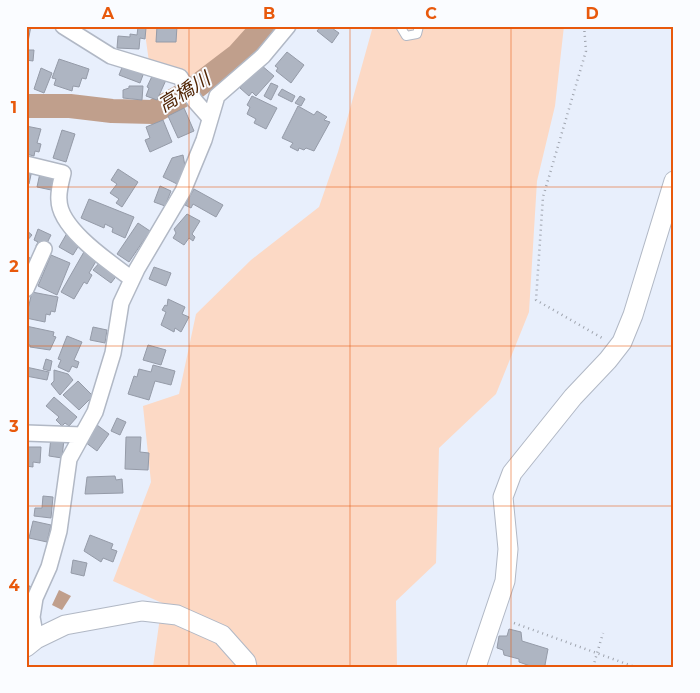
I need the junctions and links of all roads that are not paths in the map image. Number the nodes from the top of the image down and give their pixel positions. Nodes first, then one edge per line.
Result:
1 (63, 26) edge
2 (288, 26) edge
3 (400, 26) edge
4 (419, 26) edge
5 (210, 118) junction
6 (26, 164) edge
7 (674, 181) edge
8 (44, 249) dead end
9 (132, 279) junction
10 (26, 289) edge
11 (26, 433) edge
12 (82, 435) junction
13 (31, 643) edge
14 (247, 667) edge
15 (476, 667) edge

1 - 5 street
2 - 5 street
3 - 4 lane
5 - 9 street
6 - 9 street
7 - 15 street
8 - 10 street
9 - 12 street
11 - 12 street
12 - 13 street
13 - 14 street

